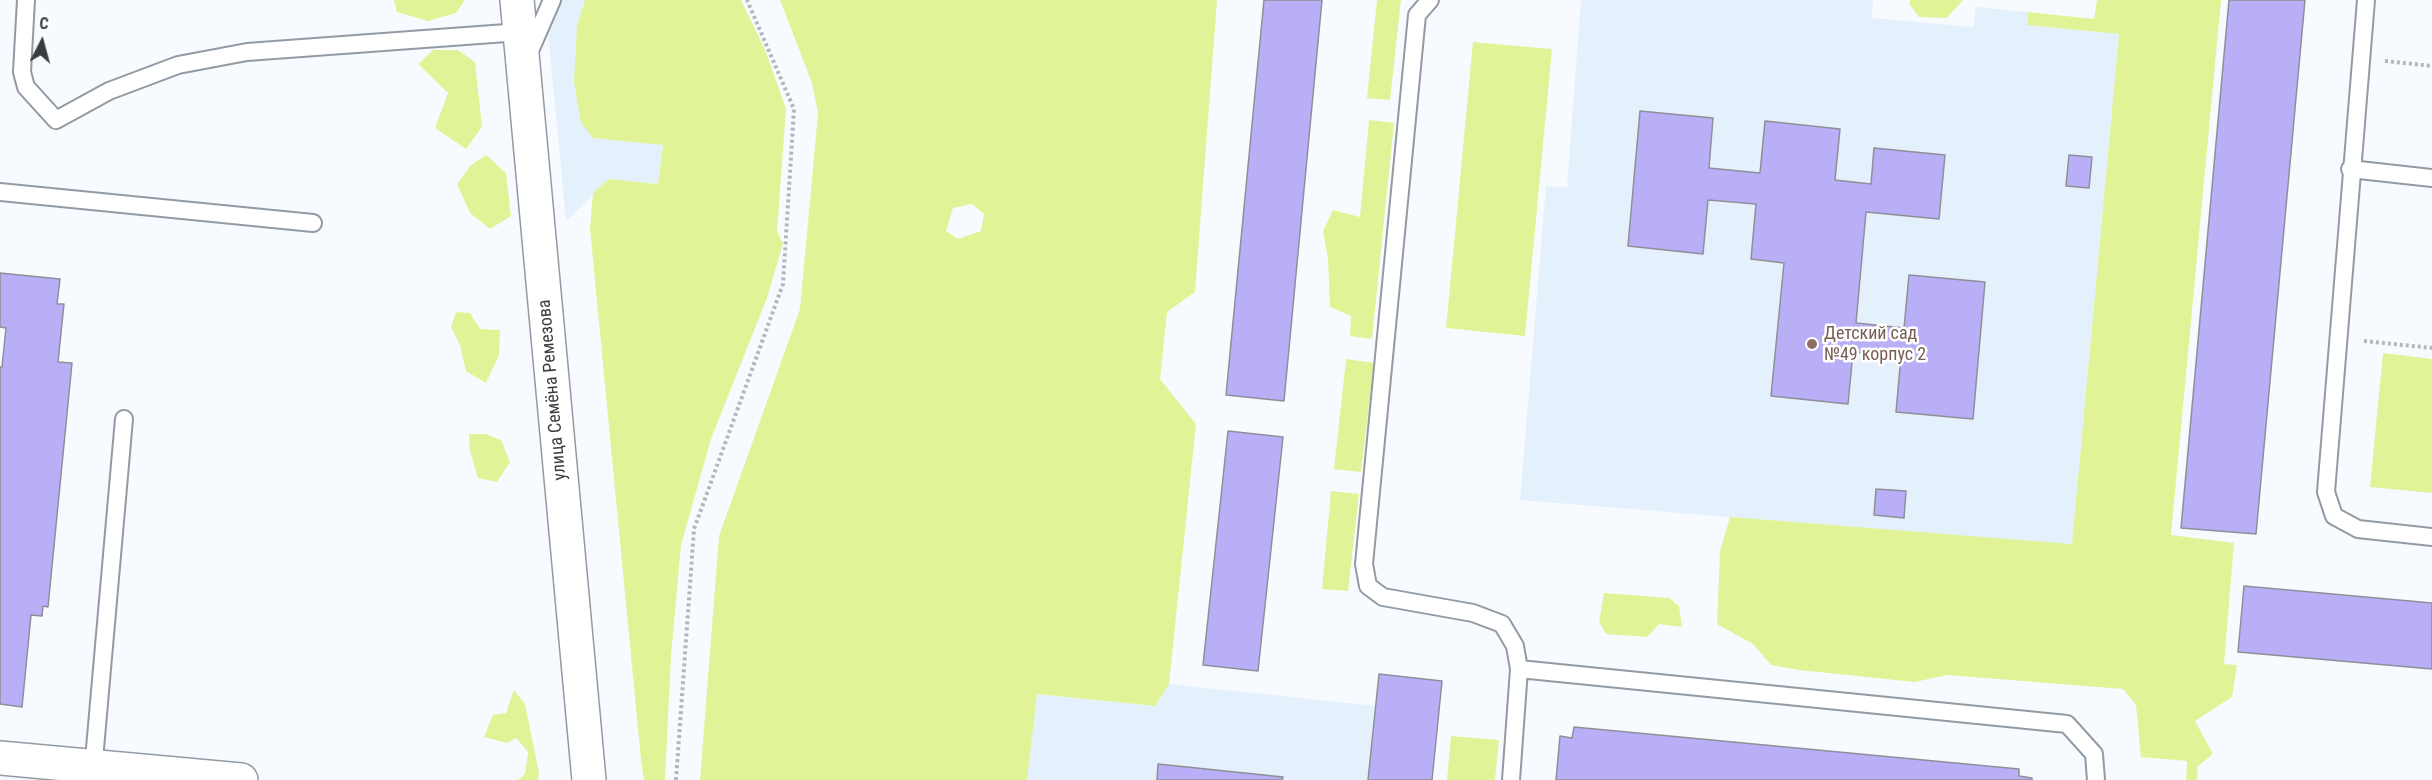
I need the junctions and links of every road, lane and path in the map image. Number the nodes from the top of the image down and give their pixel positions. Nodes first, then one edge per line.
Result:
1 (26, 0) edge
2 (517, 0) edge
3 (552, 0) edge
4 (747, 0) edge
5 (1430, 0) edge
6 (2366, 0) edge
7 (520, 32) junction
8 (2361, 59) junction
9 (524, 65) junction
10 (2432, 66) edge
11 (2350, 169) junction
12 (2432, 178) edge
13 (0, 192) edge
14 (313, 223) dead end
15 (2337, 338) junction
16 (2432, 348) edge
17 (124, 419) dead end
18 (2432, 537) edge
19 (1519, 669) junction
20 (0, 758) edge
21 (93, 773) edge
22 (241, 780) edge
23 (589, 780) edge
24 (676, 780) edge
25 (1511, 780) edge
26 (2096, 780) edge

1 - 7 lane
2 - 7 main road, улица Семёна Ремезова
3 - 9 lane
4 - 24 path
5 - 19 lane
6 - 8 lane
7 - 9 main road, улица Семёна Ремезова
8 - 10 path
8 - 11 lane
9 - 23 main road, улица Семёна Ремезова
11 - 12 lane
11 - 15 lane
13 - 14 lane
15 - 16 path
15 - 18 lane
17 - 21 lane
19 - 25 lane
19 - 26 lane
20 - 21 main road
21 - 22 main road

